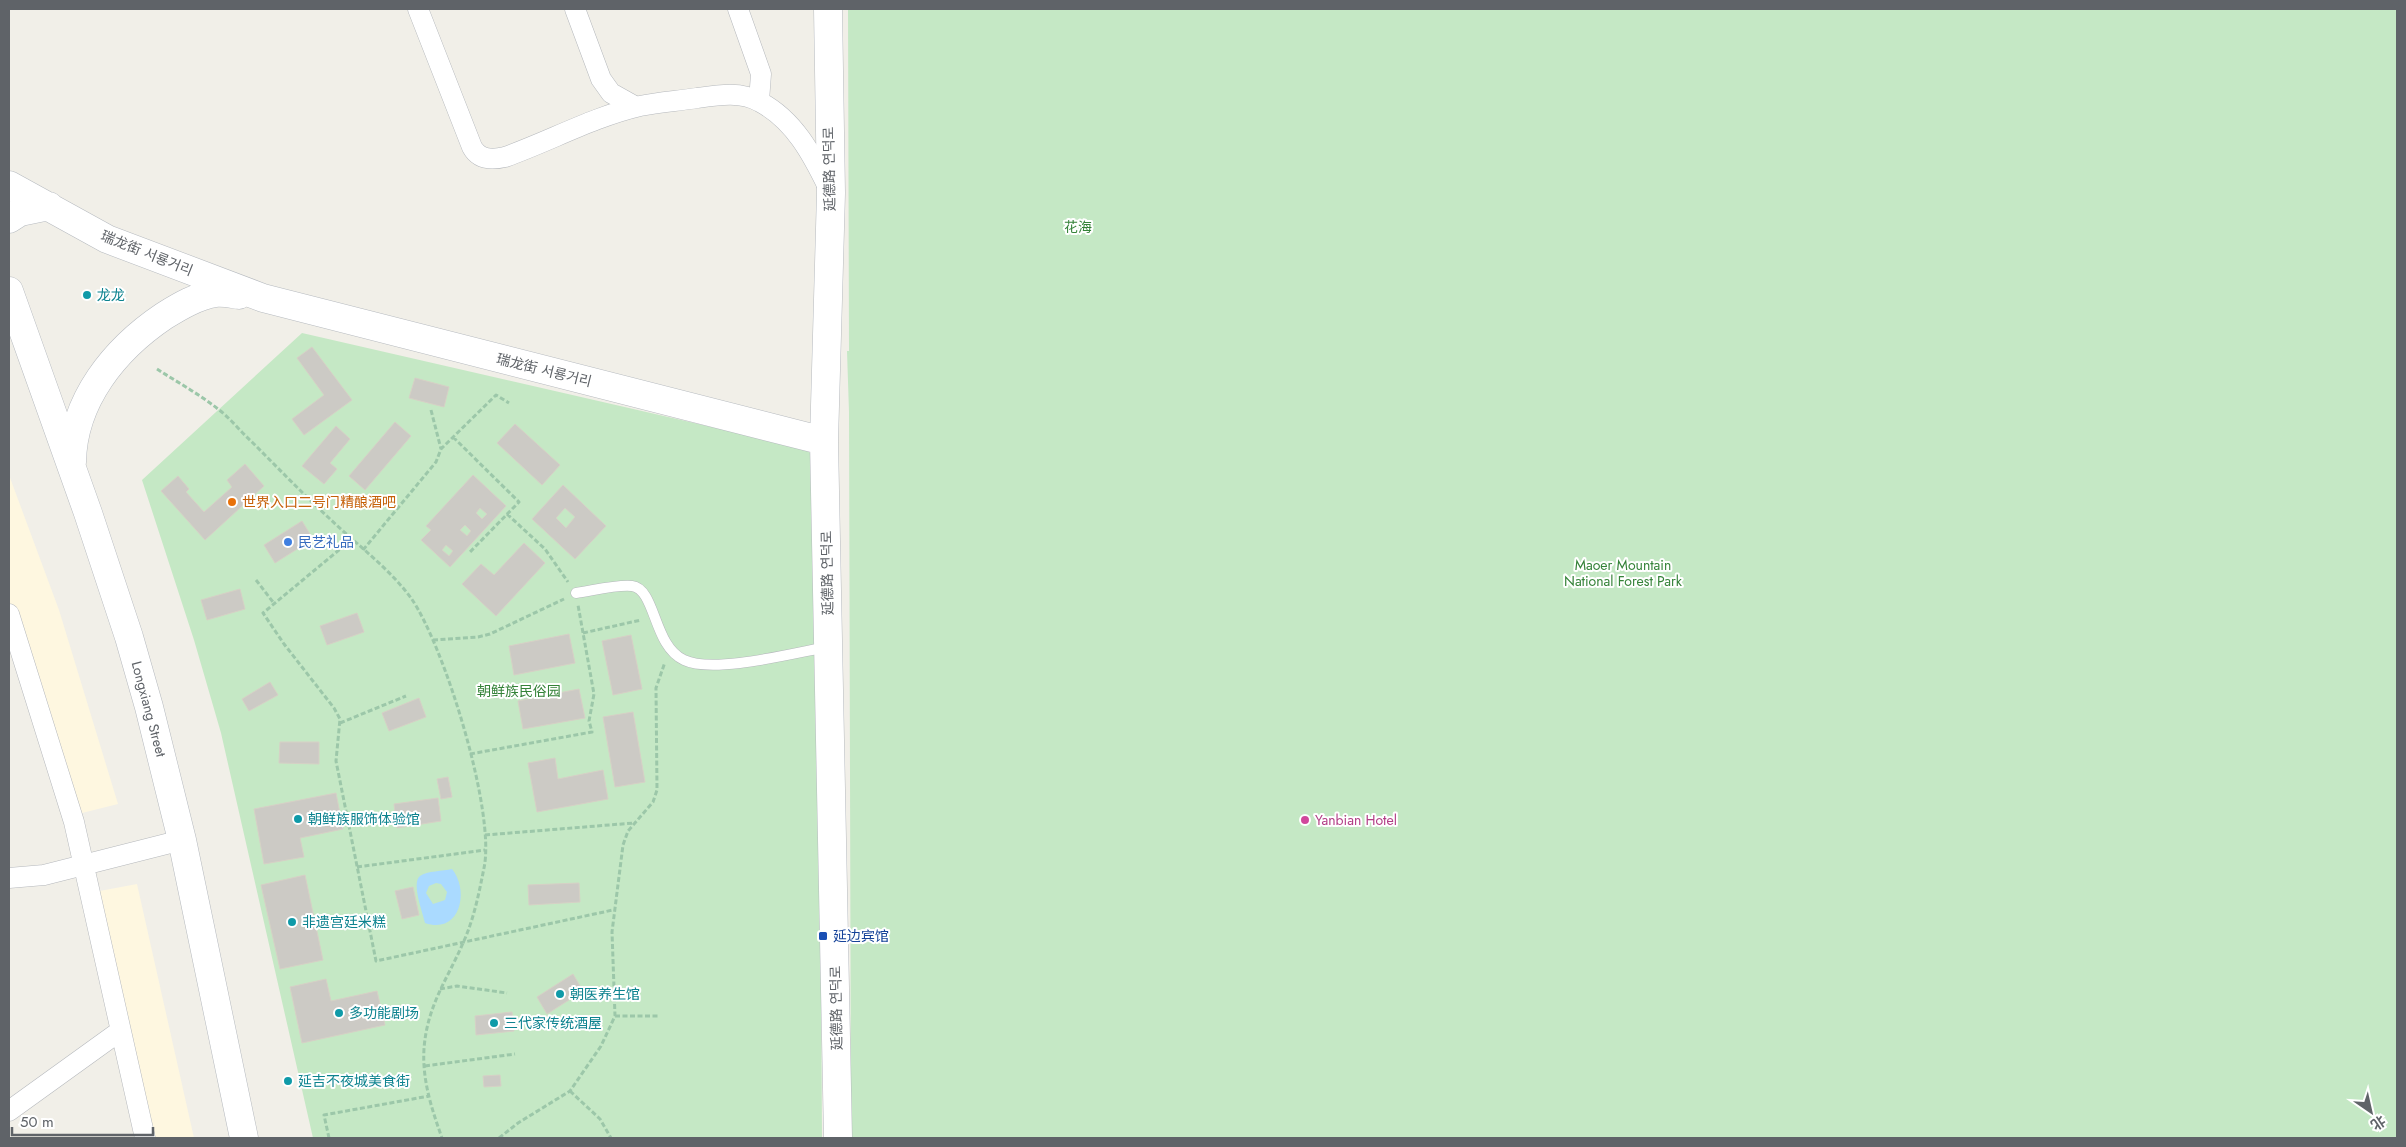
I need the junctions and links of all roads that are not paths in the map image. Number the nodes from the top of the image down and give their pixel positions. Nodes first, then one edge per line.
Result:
1 (418, 9) edge
2 (575, 9) edge
3 (738, 9) edge
4 (828, 9) edge
5 (759, 100) junction
6 (636, 107) junction
7 (9, 185) edge
8 (831, 193) junction
9 (49, 206) junction
10 (9, 219) edge
11 (9, 291) edge
12 (263, 298) junction
13 (824, 441) junction
14 (72, 469) junction
15 (576, 593) road end
16 (9, 614) edge
17 (828, 647) junction
18 (182, 840) junction
19 (83, 865) junction
20 (9, 878) edge
21 (120, 1031) junction
22 (9, 1112) edge
23 (145, 1138) edge
24 (244, 1138) edge
25 (838, 1138) edge

1 - 6 street
2 - 6 street
3 - 5 street
4 - 8 street, 延德路 연덕로
5 - 6 street
5 - 8 street
7 - 9 street, 瑞龙街 서룡거리
8 - 13 street, 延德路 연덕로
9 - 10 street
9 - 12 street, 瑞龙街 서룡거리
11 - 14 street, Longxiang Street
12 - 13 street, 瑞龙街 서룡거리
12 - 14 street, 瑞龙街 서룡거리
13 - 17 street, 延德路 연덕로
14 - 18 street, Longxiang Street
15 - 17 lane
16 - 19 street
17 - 25 street, 延德路 연덕로
18 - 19 street
18 - 24 street, Longxiang Street
19 - 20 street
19 - 21 street
21 - 22 street
21 - 23 street

